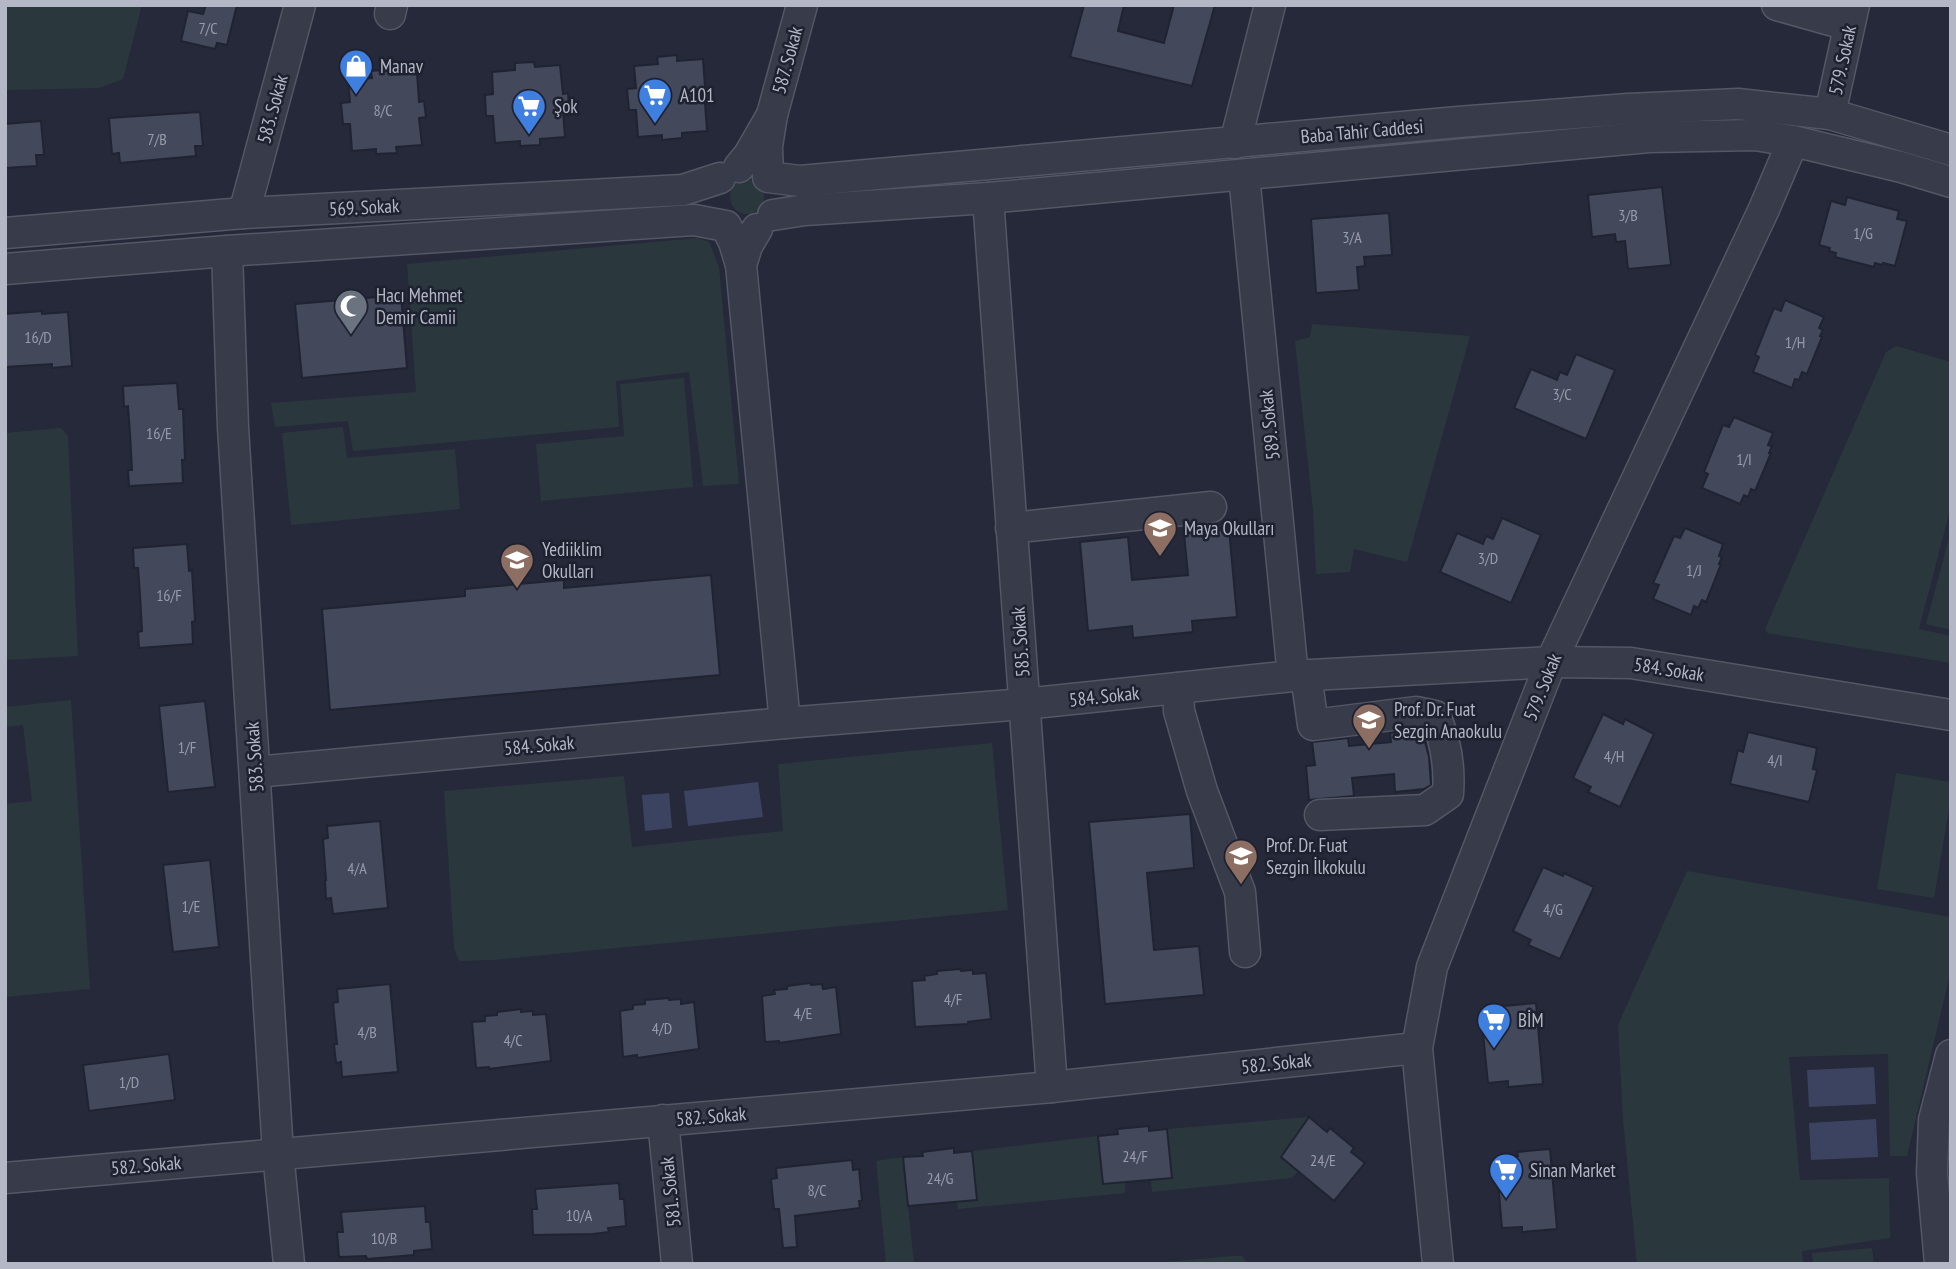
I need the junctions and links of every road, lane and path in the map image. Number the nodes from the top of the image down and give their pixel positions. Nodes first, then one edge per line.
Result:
1 (300, 5) edge
2 (802, 5) edge
3 (1270, 5) edge
4 (1777, 5) edge
5 (1851, 15) edge
6 (1830, 114) junction
7 (772, 115) junction
8 (1793, 141) junction
9 (1235, 143) junction
10 (1951, 150) edge
11 (730, 173) junction
12 (1244, 175) junction
13 (768, 177) junction
14 (1951, 182) edge
15 (988, 198) junction
16 (244, 213) junction
17 (765, 222) junction
18 (726, 226) junction
19 (5, 233) edge
20 (227, 251) junction
21 (741, 265) junction
22 (5, 269) edge
23 (1211, 507) dead end
24 (1012, 528) junction
25 (1551, 662) junction
26 (1299, 676) junction
27 (1178, 688) junction
28 (1024, 704) junction
29 (1951, 715) edge
30 (785, 723) junction
31 (255, 772) junction
32 (1320, 815) dead end
33 (1245, 952) dead end
34 (1417, 1048) junction
35 (1951, 1055) edge
36 (1052, 1087) junction
37 (663, 1120) junction
38 (278, 1153) junction
39 (5, 1178) edge
40 (289, 1264) edge
41 (677, 1264) edge
42 (1438, 1264) edge
43 (1940, 1264) edge

1 - 16 street, 583. Sokak
2 - 7 street, 587. Sokak
3 - 9 street
4 - 5 street
5 - 6 street, 579. Sokak
6 - 9 street, Baba Tahir Caddesi
6 - 10 street, Baba Tahir Caddesi
7 - 11 street
7 - 13 street
8 - 12 street, Baba Tahir Caddesi
8 - 14 street, Baba Tahir Caddesi
8 - 25 street, 579. Sokak
9 - 13 street, Baba Tahir Caddesi
11 - 13 street
11 - 16 street, 569. Sokak
11 - 18 street
12 - 15 street, Baba Tahir Caddesi
12 - 26 street, 589. Sokak
13 - 17 street
15 - 17 street, Baba Tahir Caddesi
15 - 24 street, 585. Sokak
16 - 19 street, 569. Sokak
17 - 18 street
17 - 21 street
18 - 20 street
18 - 21 street
20 - 22 street
20 - 31 street, 583. Sokak
21 - 30 street
23 - 24 street
24 - 28 street, 585. Sokak
25 - 26 street, 584. Sokak
25 - 29 street, 584. Sokak
25 - 34 street, 579. Sokak
26 - 27 street, 584. Sokak
26 - 32 street, 589. Sokak
27 - 28 street, 584. Sokak
27 - 33 street
28 - 30 street, 584. Sokak
28 - 36 street, 585. Sokak
30 - 31 street, 584. Sokak
31 - 38 street, 583. Sokak
34 - 36 street, 582. Sokak
34 - 42 street, 579. Sokak
35 - 43 street
36 - 37 street, 582. Sokak
37 - 38 street, 582. Sokak
37 - 41 street, 581. Sokak
38 - 39 street, 582. Sokak
38 - 40 street, 583. Sokak

